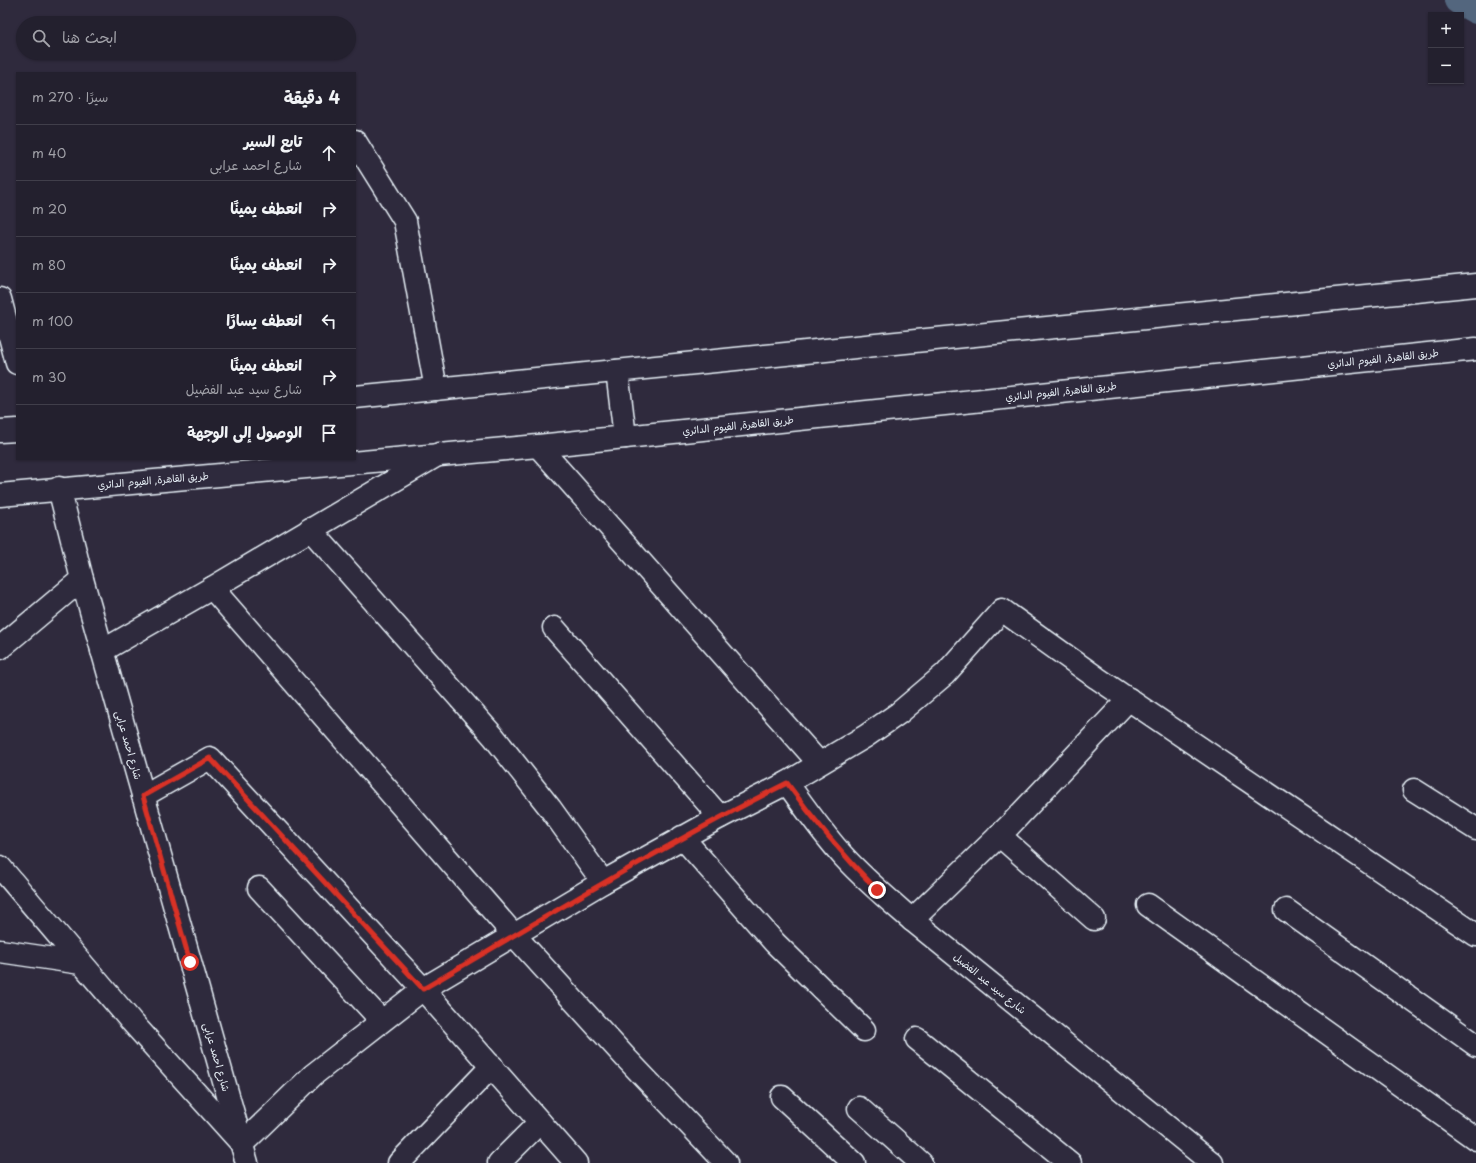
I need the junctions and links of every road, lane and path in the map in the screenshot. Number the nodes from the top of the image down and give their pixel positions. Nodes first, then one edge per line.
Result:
1 (356, 143) edge
2 (1476, 285) edge
3 (0, 299) edge
4 (1476, 349) edge
5 (16, 359) edge
6 (617, 371) junction
7 (436, 390) junction
8 (356, 397) edge
9 (16, 430) edge
10 (0, 431) edge
11 (625, 437) junction
12 (538, 446) junction
13 (439, 454) junction
14 (59, 488) junction
15 (0, 494) edge
16 (310, 529) junction
17 (82, 579) junction
18 (212, 588) junction
19 (554, 628) dead end
20 (0, 648) edge
21 (102, 651) junction
22 (1128, 699) junction
23 (819, 763) junction
24 (787, 783) junction
25 (1414, 790) dead end
26 (143, 796) junction
27 (720, 817) junction
28 (1476, 829) edge
29 (999, 835) junction
30 (682, 837) junction
31 (0, 867) edge
32 (603, 882) junction
33 (259, 888) dead end
34 (1148, 904) dead end
35 (1286, 910) dead end
36 (1094, 919) dead end
37 (912, 920) junction
38 (514, 935) junction
39 (1476, 935) edge
40 (0, 951) edge
41 (81, 963) junction
42 (423, 989) junction
43 (382, 1020) junction
44 (864, 1030) dead end
45 (917, 1039) dead end
46 (1476, 1045) edge
47 (492, 1066) junction
48 (782, 1097) dead end
49 (859, 1108) dead end
50 (540, 1122) junction
51 (1476, 1139) edge
52 (244, 1153) edge
53 (399, 1163) edge
54 (499, 1163) edge
55 (575, 1163) edge
56 (726, 1163) edge
57 (854, 1163) edge
58 (921, 1163) edge
59 (1070, 1163) edge
60 (1212, 1163) edge

1 - 7 main road
2 - 6 main road
3 - 5 main road
4 - 11 main road, طريق القاهرة, الفيوم الدائري
6 - 7 main road
6 - 11 main road
7 - 8 main road
9 - 10 main road
11 - 12 main road, طريق القاهرة, الفيوم الدائري
12 - 13 main road, طريق القاهرة, الفيوم الدائري
12 - 23 main road
13 - 14 main road, طريق القاهرة, الفيوم الدائري
13 - 16 main road
14 - 15 main road, طريق القاهرة, الفيوم الدائري
14 - 17 main road, شارع احمد عرابى
16 - 18 main road
16 - 32 main road
17 - 20 main road
17 - 21 main road, شارع احمد عرابى
18 - 21 main road
18 - 38 main road
19 - 27 main road
21 - 26 main road, شارع احمد عرابى
22 - 23 main road
22 - 29 main road
22 - 39 main road
23 - 24 main road
24 - 27 main road
24 - 37 main road, شارع سيد عبد الفضيل
25 - 28 main road
26 - 42 main road
26 - 52 main road, شارع احمد عرابى
27 - 30 main road
29 - 36 main road
29 - 37 main road
30 - 32 main road
30 - 44 main road
31 - 41 main road
32 - 38 main road
33 - 43 main road
34 - 51 main road
35 - 46 main road
37 - 60 main road, شارع سيد عبد الفضيل
38 - 42 main road
38 - 56 main road
40 - 41 main road
41 - 52 main road
42 - 43 main road
42 - 47 main road
43 - 52 main road
45 - 59 main road
47 - 50 main road
47 - 53 main road
48 - 57 main road
49 - 58 main road
50 - 54 main road
50 - 55 main road

